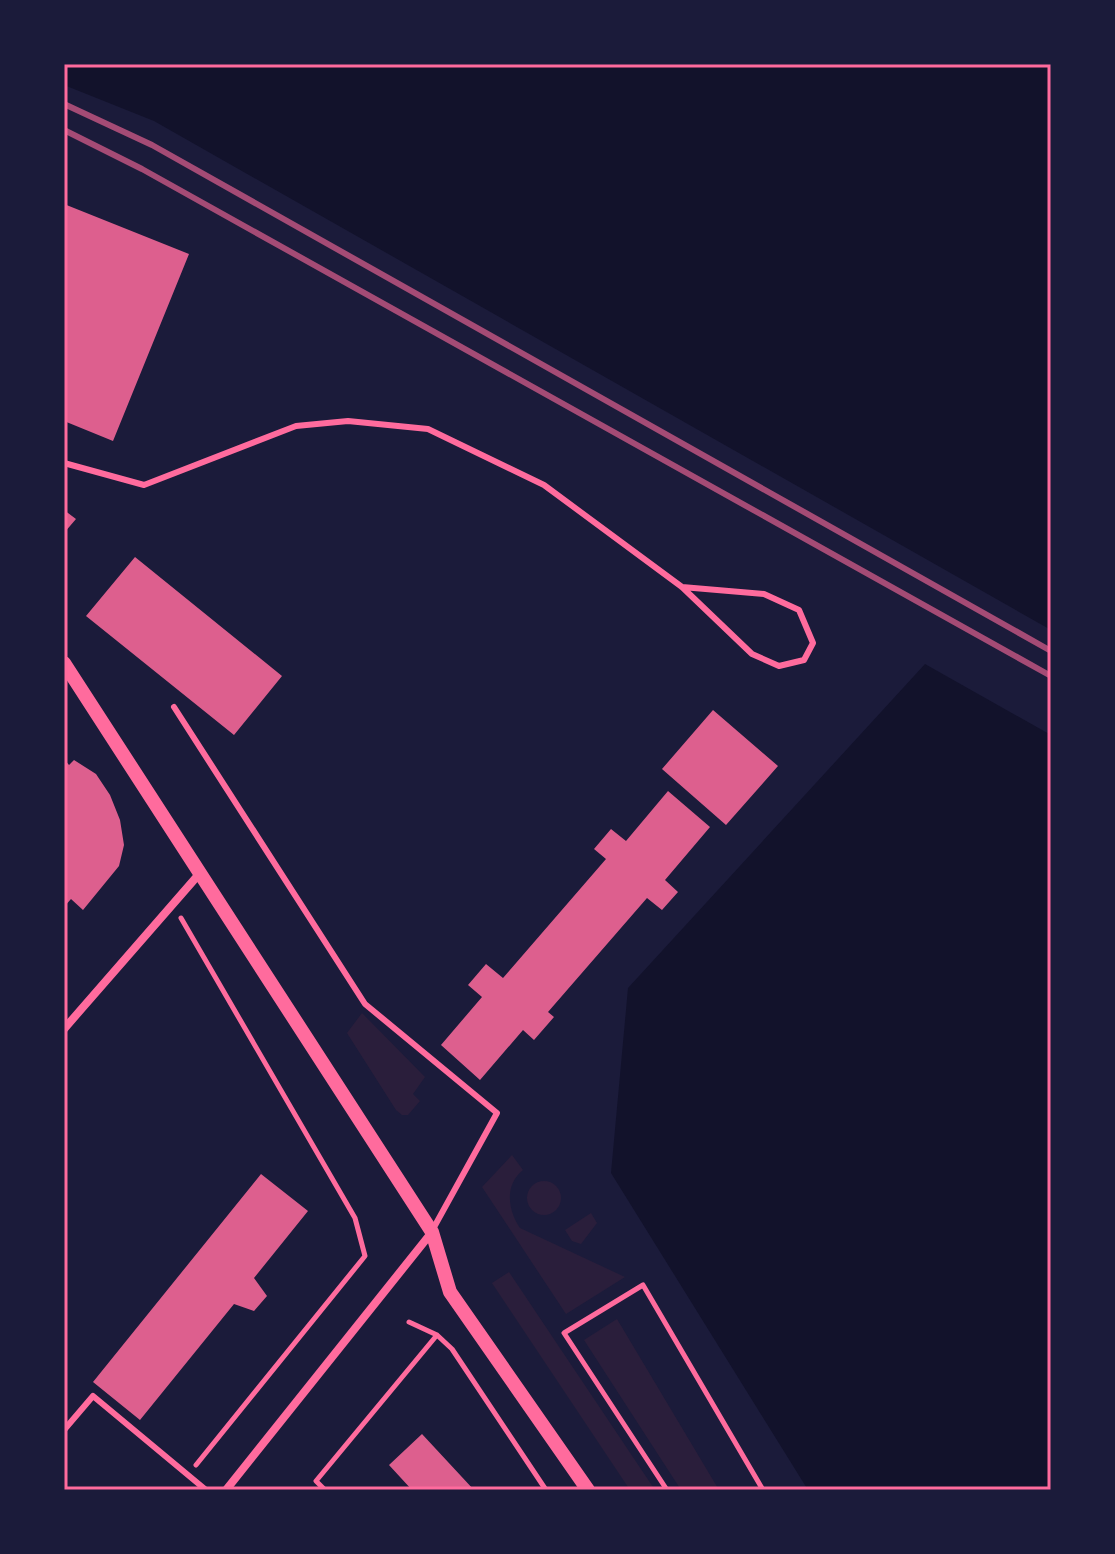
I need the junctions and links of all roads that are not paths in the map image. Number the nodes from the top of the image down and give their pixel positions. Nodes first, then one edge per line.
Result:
1 (64, 463) edge
2 (682, 587) junction
3 (66, 669) edge
4 (174, 707) dead end
5 (200, 873) junction
6 (64, 1029) edge
7 (432, 1232) junction
8 (64, 1430) edge
9 (206, 1490) edge
10 (226, 1490) edge
11 (588, 1490) edge

1 - 2 lane
2 - 2 lane
3 - 5 street
4 - 7 lane
5 - 6 street
5 - 7 street
7 - 10 street
7 - 11 street
8 - 9 lane

